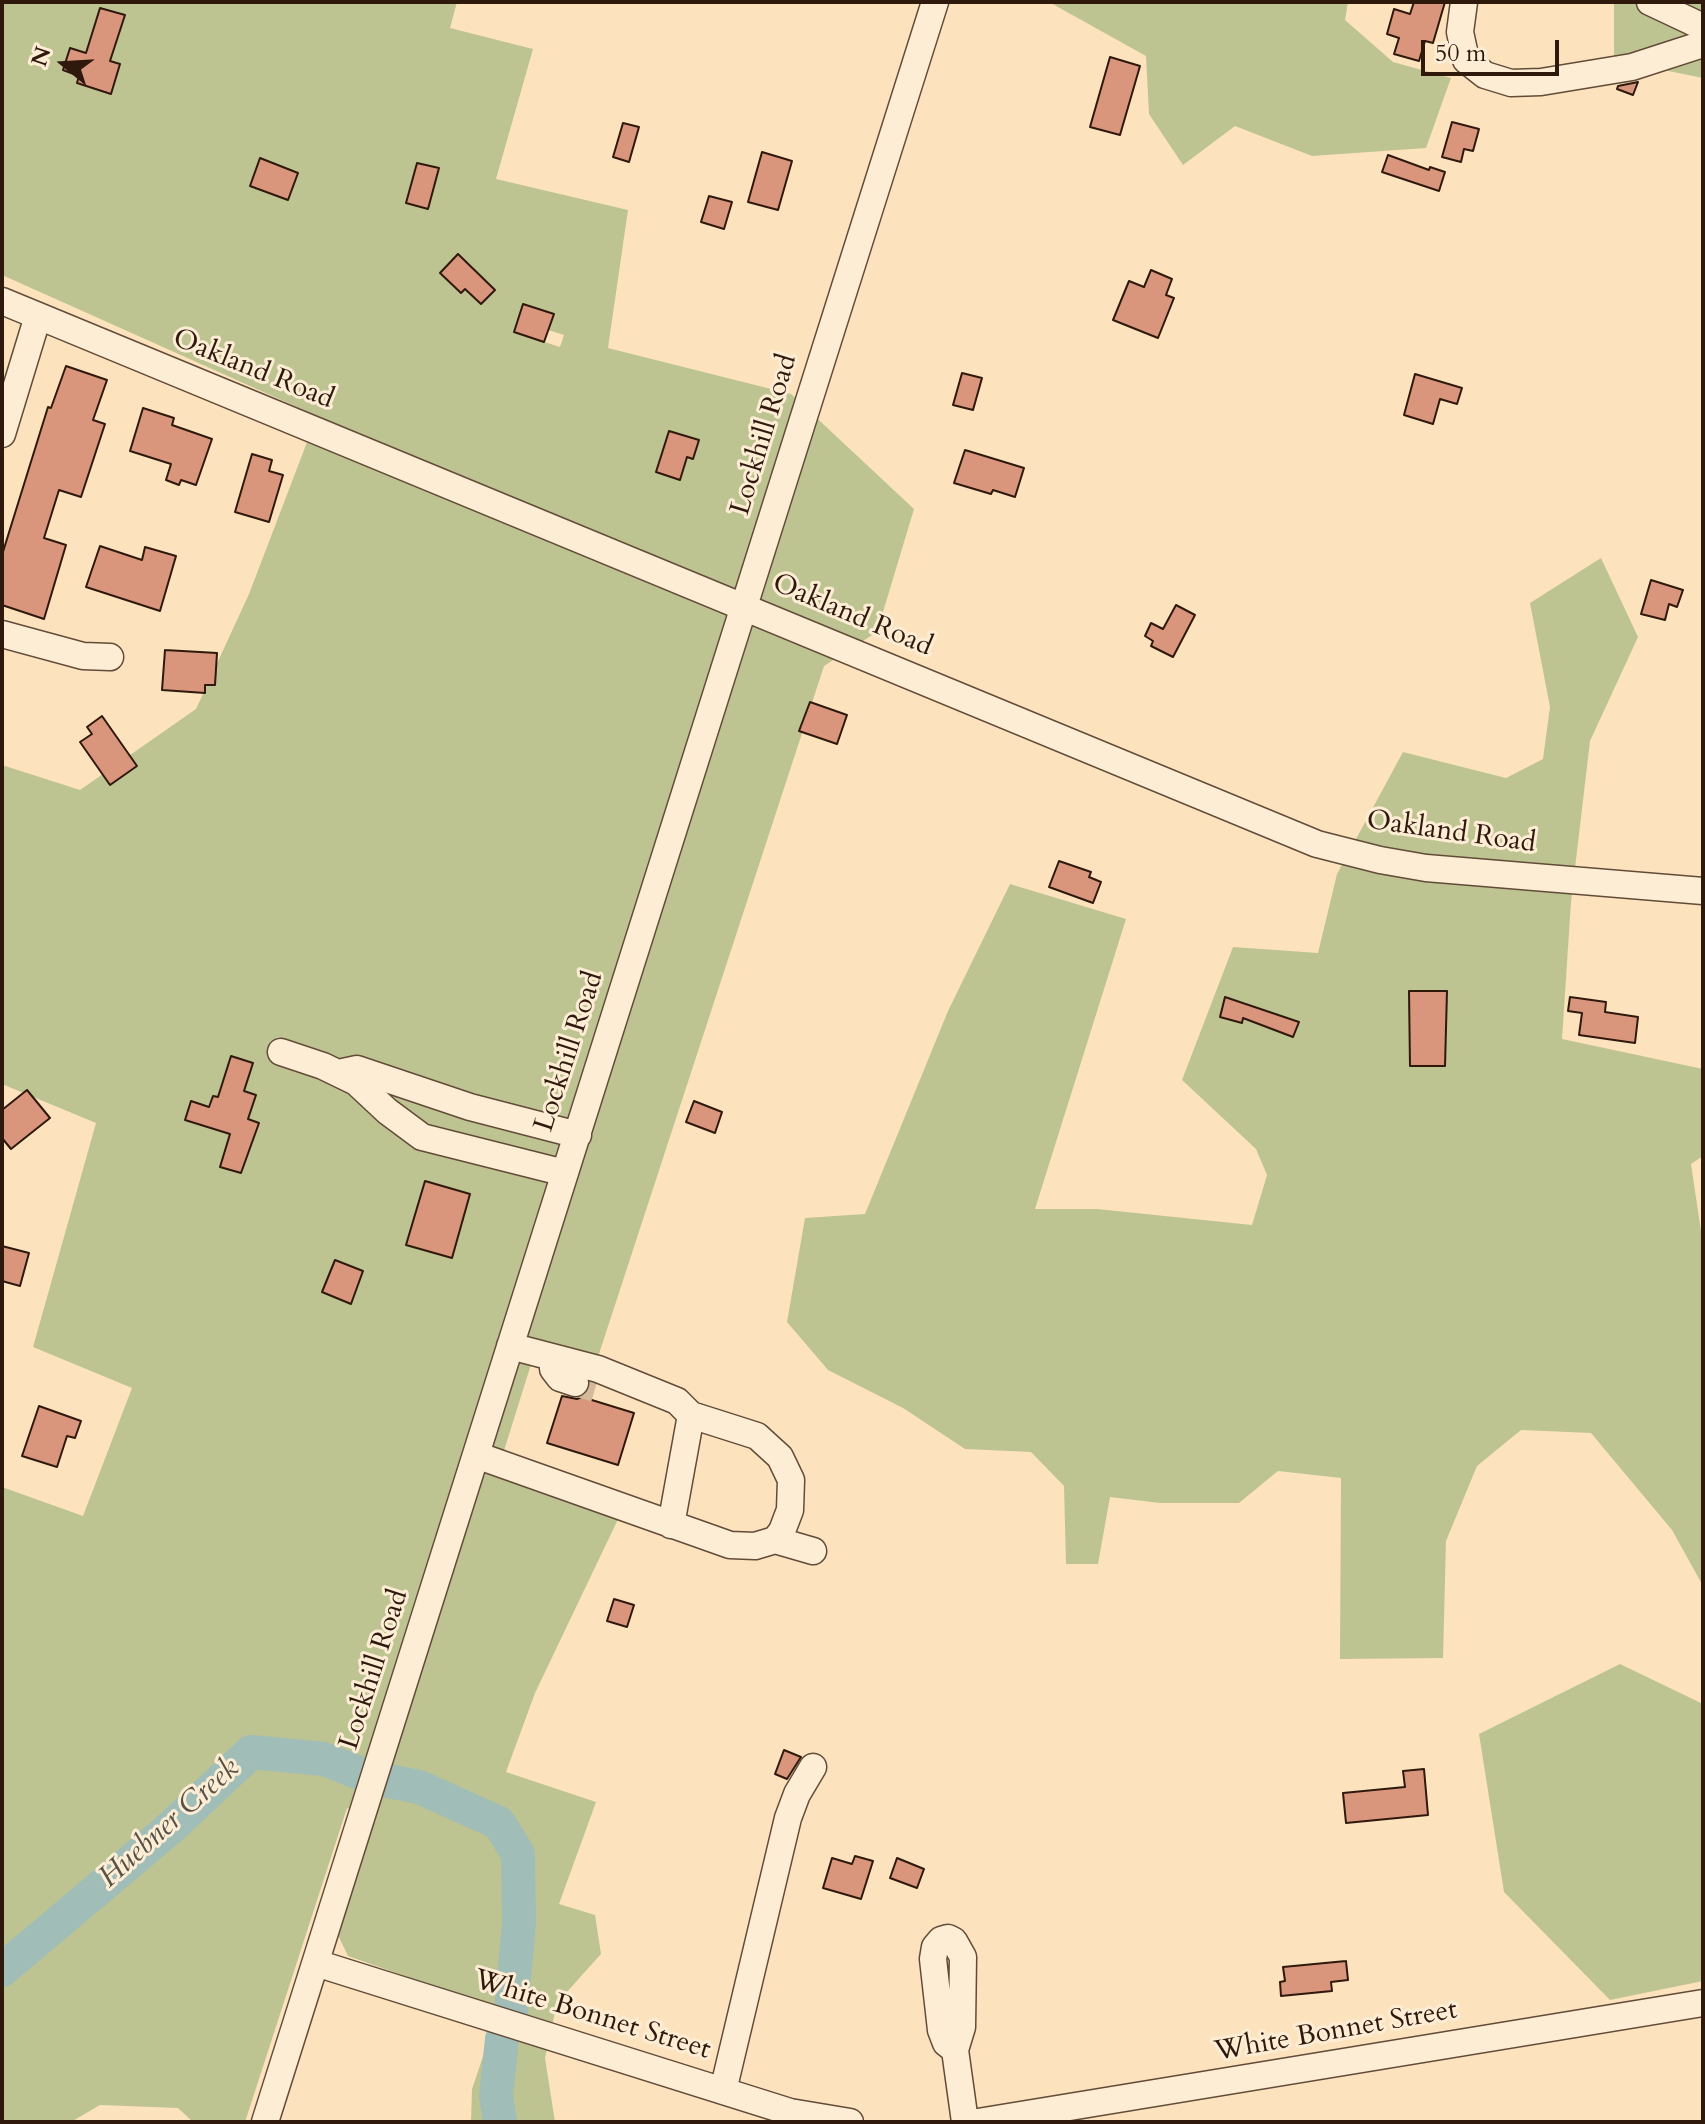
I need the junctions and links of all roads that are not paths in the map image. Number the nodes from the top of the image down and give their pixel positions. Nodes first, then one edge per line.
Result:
1 (935, 2) edge
2 (1464, 2) edge
3 (1650, 2) edge
4 (1703, 27) edge
5 (1703, 44) edge
6 (2, 301) edge
7 (38, 316) junction
8 (2, 434) edge
9 (745, 606) junction
10 (2, 634) edge
11 (110, 657) dead end
12 (1703, 891) edge
13 (281, 1052) dead end
14 (338, 1073) junction
15 (578, 1135) junction
16 (565, 1173) junction
17 (510, 1346) junction
18 (553, 1358) junction
19 (630, 1383) junction
20 (691, 1415) junction
21 (476, 1455) junction
22 (671, 1525) junction
23 (775, 1540) junction
24 (813, 1551) dead end
25 (813, 1767) dead end
26 (316, 1963) junction
27 (1703, 2003) edge
28 (955, 2050) dead end
29 (723, 2091) junction
30 (265, 2122) edge
31 (850, 2122) edge
32 (965, 2122) edge
33 (978, 2122) edge

1 - 9 street, Lockhill Road
2 - 5 street
3 - 4 street
6 - 7 street, Oakland Road
7 - 8 street
7 - 9 street, Oakland Road
9 - 12 street, Oakland Road
9 - 15 street, Lockhill Road
10 - 11 street
13 - 14 street
14 - 15 street
14 - 16 street
15 - 16 street, Lockhill Road
16 - 17 street, Lockhill Road
17 - 18 street
17 - 21 street, Lockhill Road
18 - 19 street
18 - 19 street
19 - 20 street
20 - 22 street
20 - 23 street
21 - 22 street
21 - 26 street, Lockhill Road
22 - 23 street
23 - 24 street
25 - 29 street
26 - 29 street, White Bonnet Street
26 - 30 street, Lockhill Road
27 - 33 street, White Bonnet Street
28 - 32 street
29 - 31 street, White Bonnet Street

